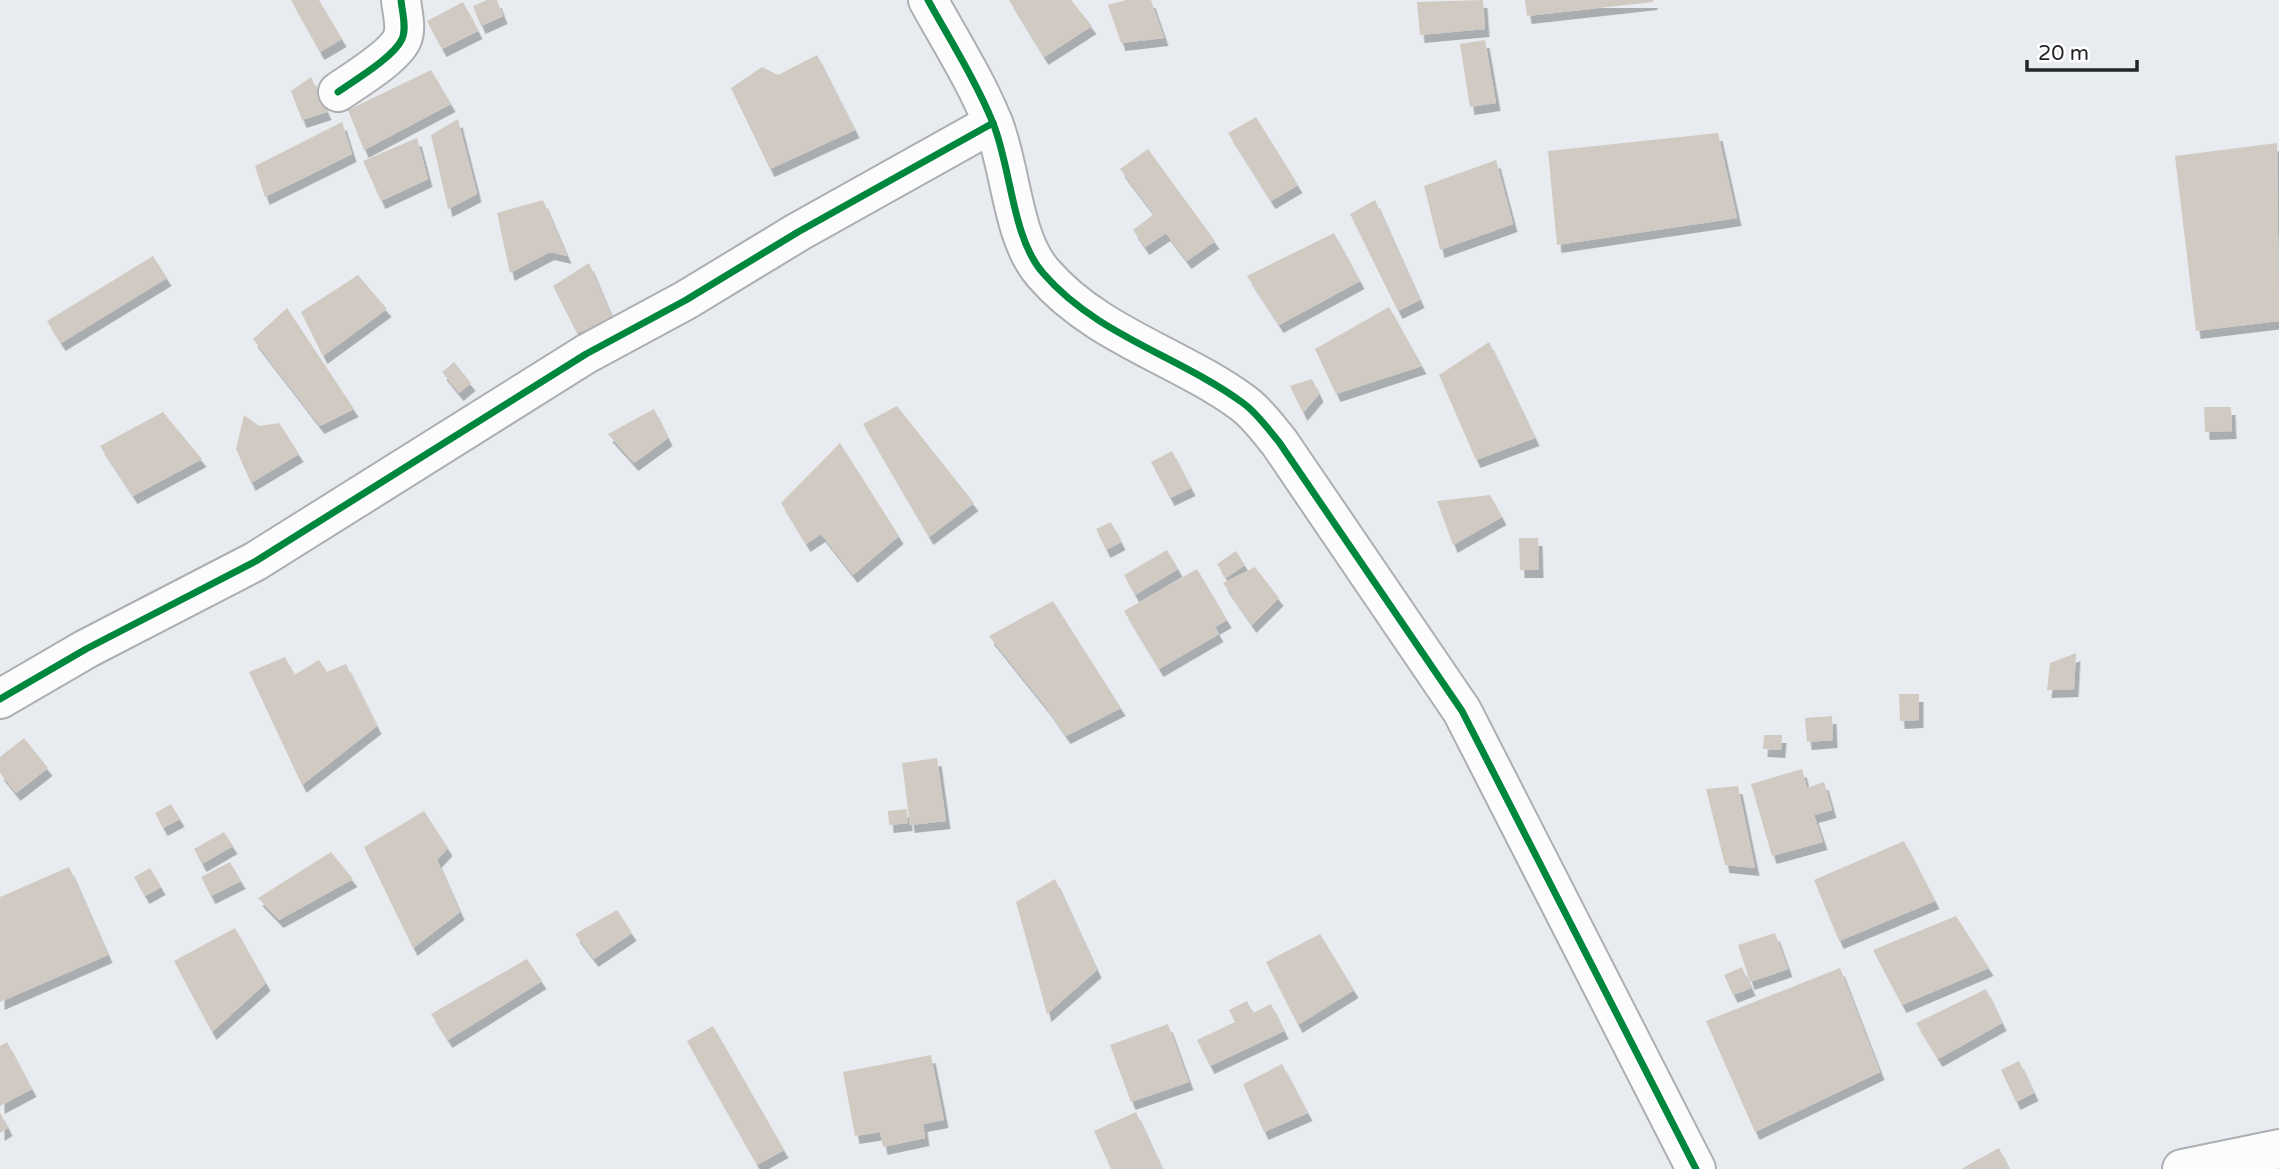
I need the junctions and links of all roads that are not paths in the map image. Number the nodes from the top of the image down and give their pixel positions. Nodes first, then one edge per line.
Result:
1 (401, 0) edge
2 (928, 0) edge
3 (338, 92) dead end
4 (993, 123) junction
5 (0, 699) edge
6 (2279, 1149) edge
7 (1696, 1169) edge
8 (2182, 1169) edge

1 - 3 street
2 - 4 street
4 - 5 street
4 - 7 street
6 - 8 street

